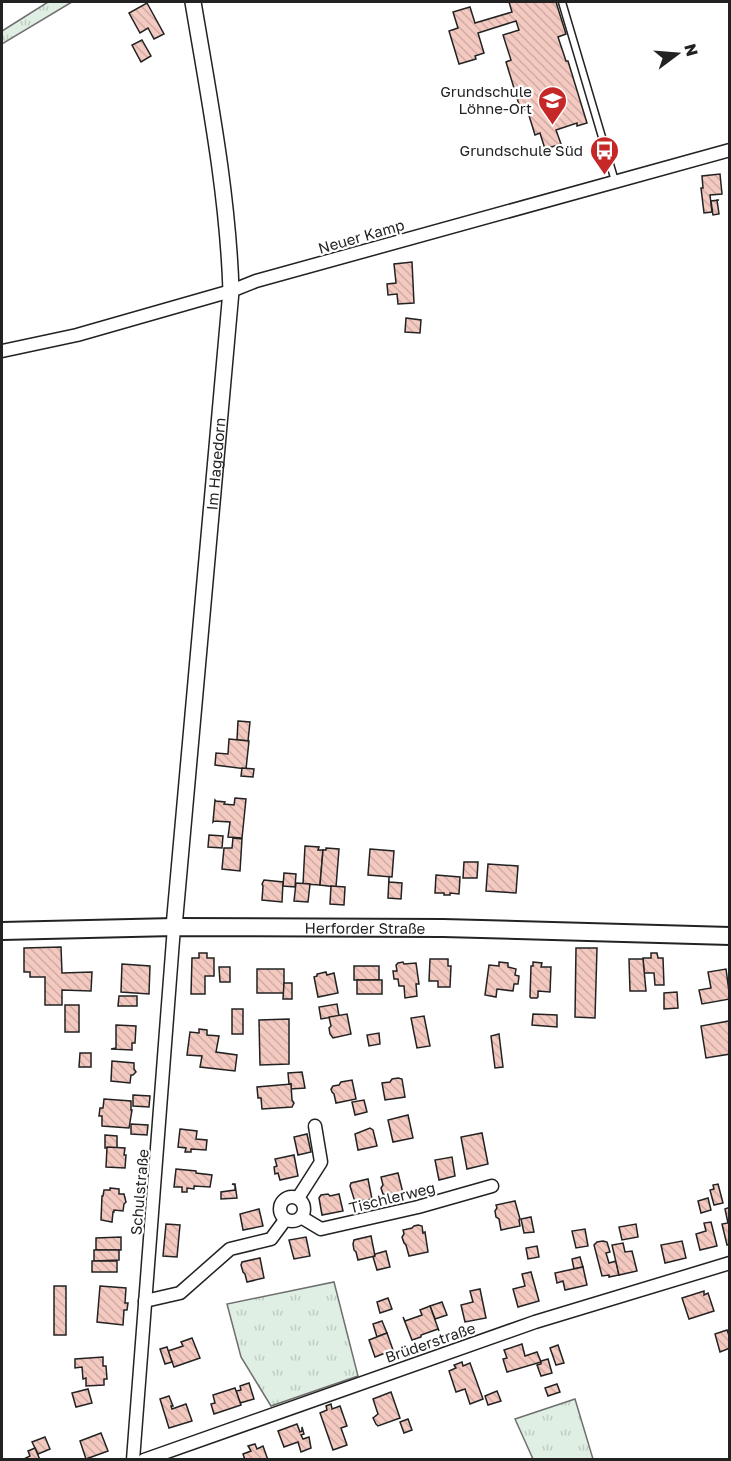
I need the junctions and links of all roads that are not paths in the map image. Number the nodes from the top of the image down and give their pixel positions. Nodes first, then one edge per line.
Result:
1 (193, 2) edge
2 (562, 2) edge
3 (729, 150) edge
4 (615, 181) junction
5 (231, 291) junction
6 (2, 351) edge
7 (174, 927) junction
8 (2, 931) edge
9 (729, 936) edge
10 (315, 1126) dead end
11 (492, 1186) dead end
12 (298, 1198) junction
13 (301, 1217) junction
14 (285, 1220) junction
15 (729, 1263) edge
16 (145, 1301) junction
17 (133, 1460) edge
18 (144, 1460) edge

1 - 5 street, Im Hagedorn
2 - 4 lane
3 - 4 street, Neuer Kamp
4 - 5 street, Neuer Kamp
5 - 6 street, Neuer Kamp
5 - 7 street, Im Hagedorn
7 - 8 main road, Herforder Straße
7 - 9 main road, Herforder Straße
7 - 16 street, Schulstraße
10 - 12 street
11 - 13 street, Tischlerweg
12 - 13 street
12 - 14 street
13 - 14 street
14 - 16 street
15 - 18 street, Brüderstraße
16 - 17 street, Schulstraße

